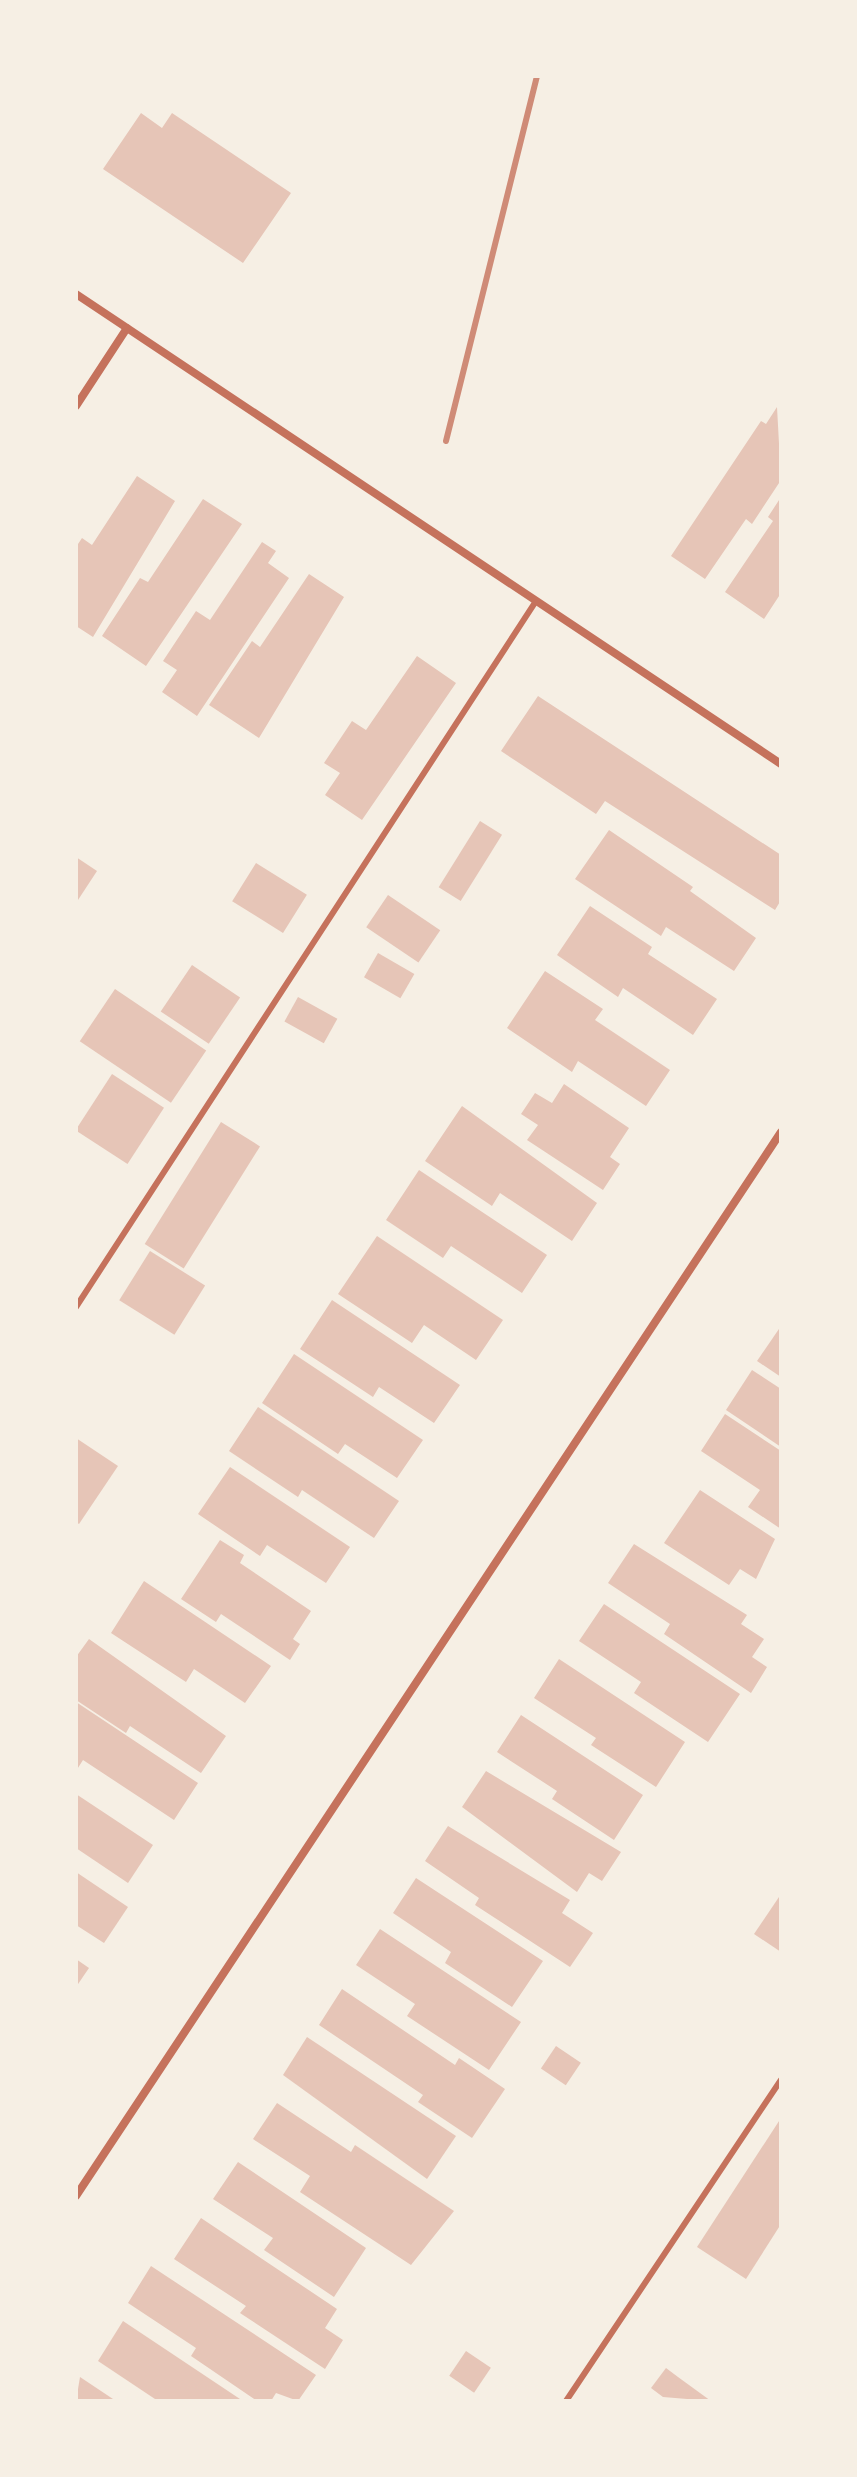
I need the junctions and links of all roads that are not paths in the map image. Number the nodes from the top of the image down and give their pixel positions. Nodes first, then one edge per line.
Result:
1 (76, 294) edge
2 (127, 328) junction
3 (76, 406) edge
4 (536, 601) junction
5 (781, 764) edge
6 (781, 1132) edge
7 (76, 1307) edge
8 (781, 2080) edge
9 (76, 2196) edge
10 (566, 2401) edge

1 - 2 street
2 - 3 street
2 - 4 street
4 - 5 street
4 - 7 lane
6 - 9 street
8 - 10 lane

